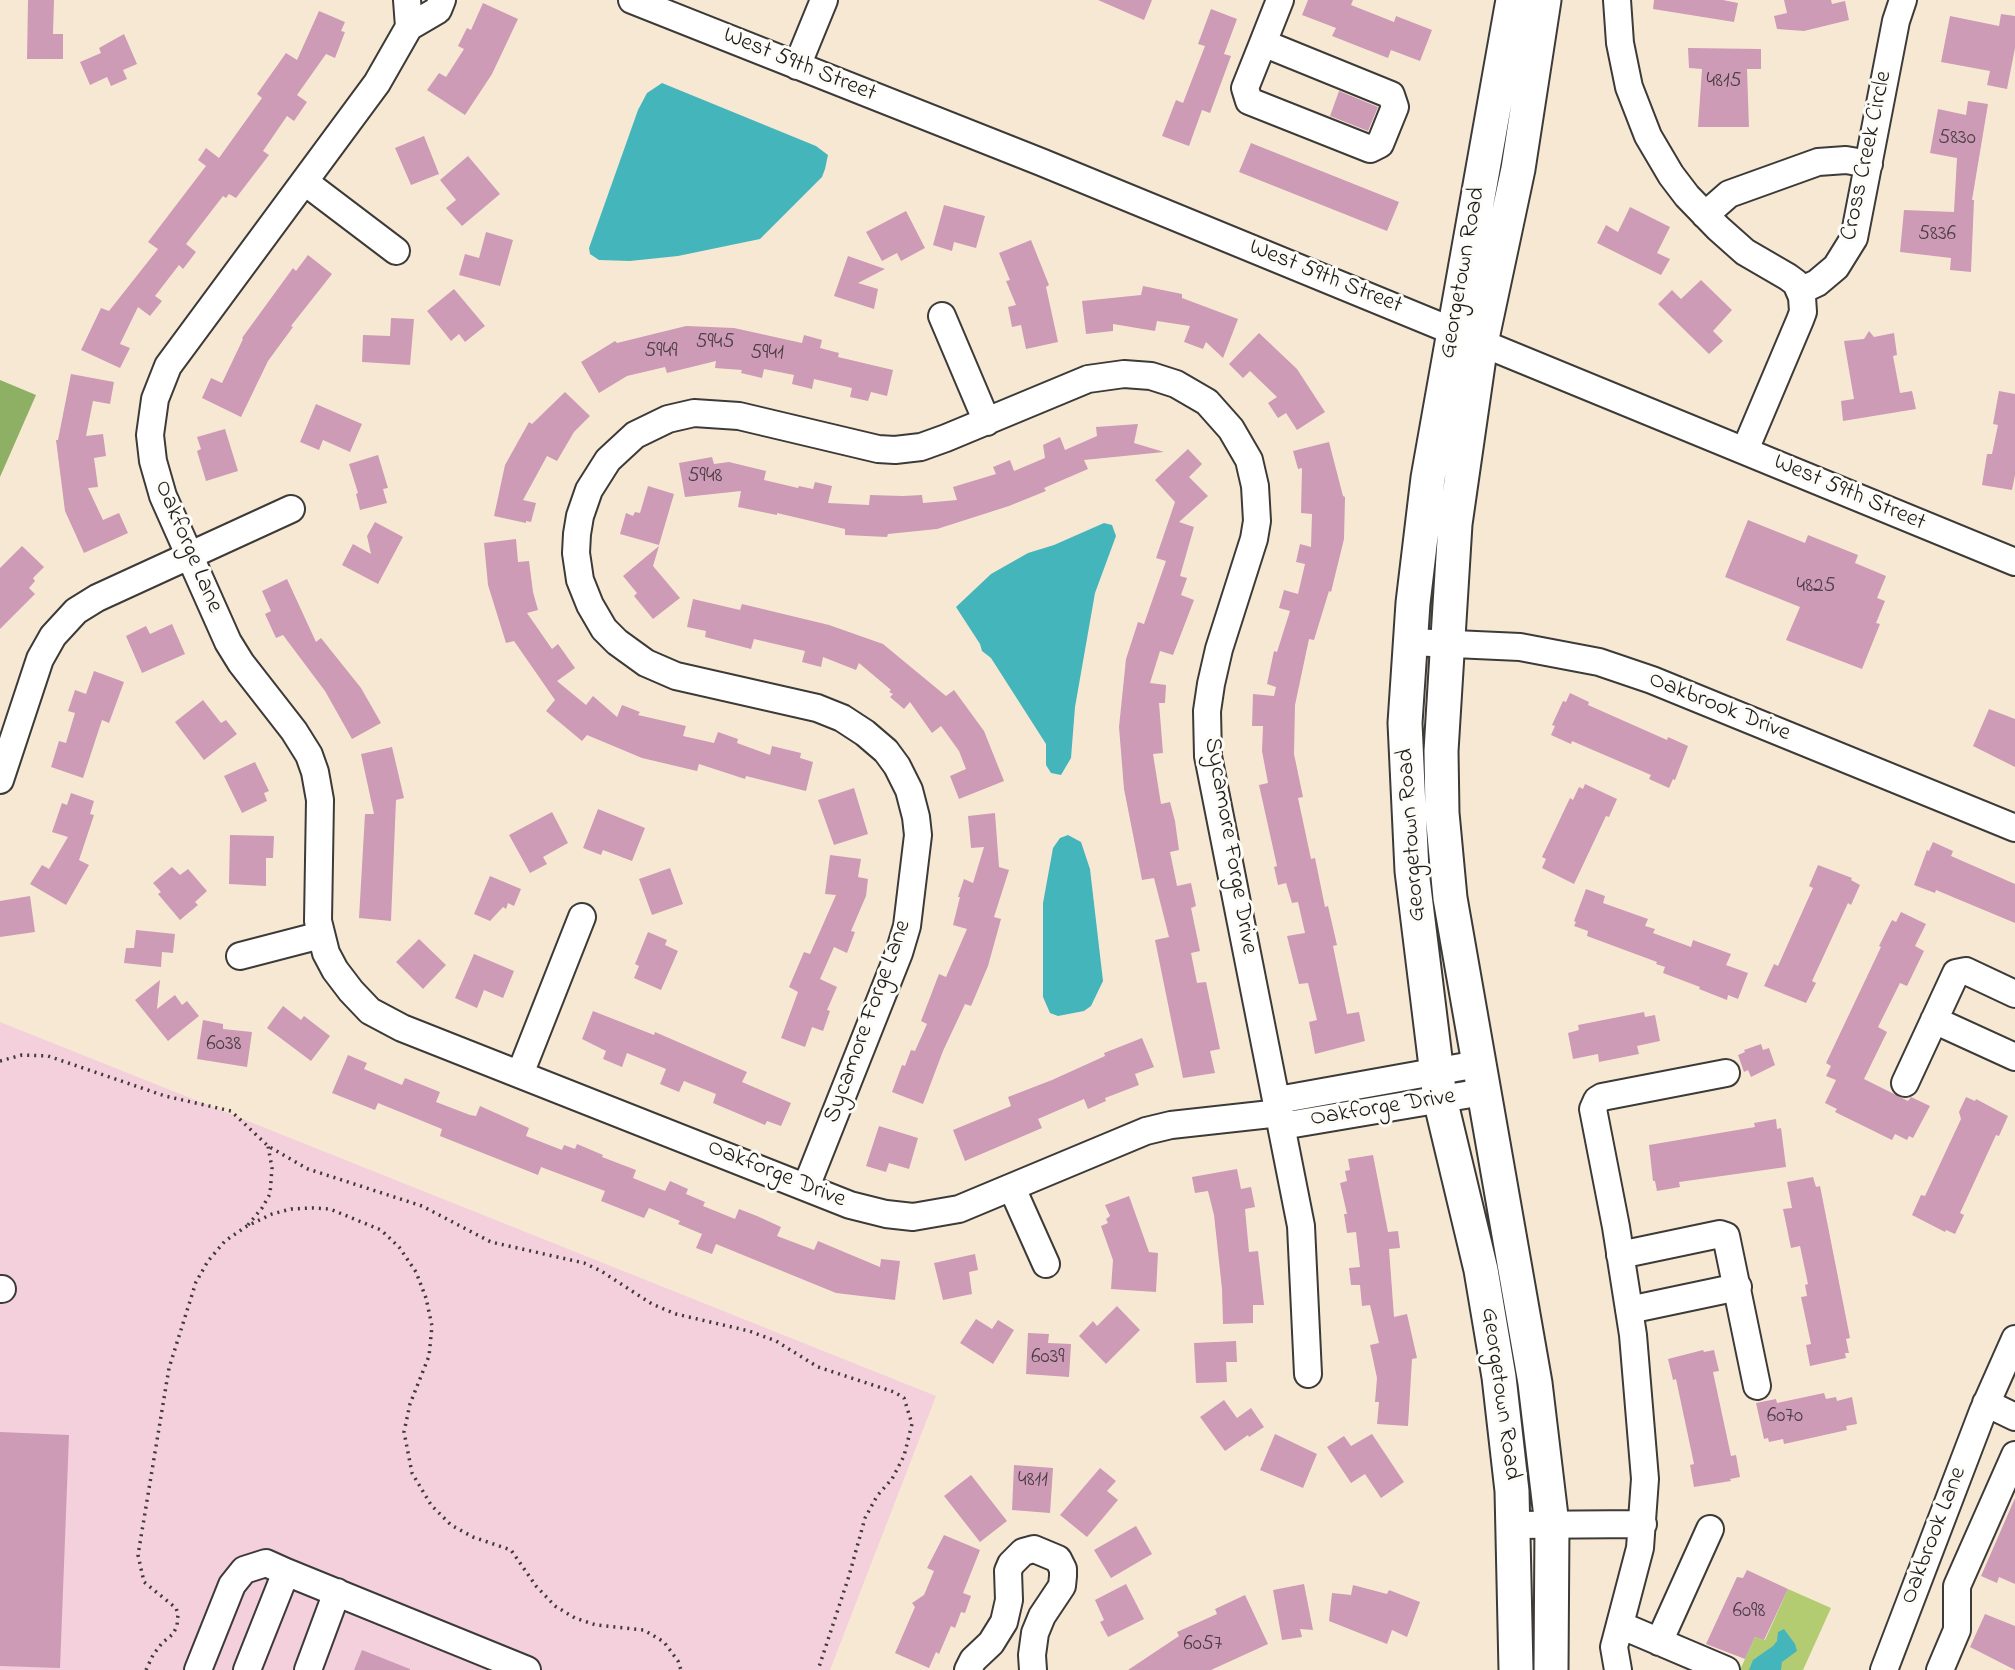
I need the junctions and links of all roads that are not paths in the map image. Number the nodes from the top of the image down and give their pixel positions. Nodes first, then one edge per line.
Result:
1 (407, 0) edge
2 (442, 0) edge
3 (632, 0) edge
4 (824, 0) edge
5 (1280, 0) edge
6 (1513, 0) edge
7 (1545, 0) edge
8 (1617, 0) edge
9 (1903, 0) edge
10 (409, 27) junction
11 (1263, 43) junction
12 (797, 66) junction
13 (1869, 164) junction
14 (305, 182) junction
15 (1705, 215) junction
16 (396, 251) dead end
17 (1800, 291) junction
18 (942, 316) dead end
19 (1467, 337) junction
20 (987, 422) junction
21 (1745, 450) junction
22 (291, 509) dead end
23 (189, 555) junction
24 (2015, 562) edge
25 (1410, 642) junction
26 (1446, 643) junction
27 (0, 780) edge
28 (2015, 828) edge
29 (582, 916) dead end
30 (321, 935) junction
31 (240, 956) dead end
32 (2015, 994) edge
33 (1934, 1020) junction
34 (2015, 1057) edge
35 (1726, 1073) dead end
36 (520, 1074) junction
37 (1480, 1078) junction
38 (1905, 1083) dead end
39 (1439, 1085) junction
40 (1280, 1113) junction
41 (806, 1187) junction
42 (1012, 1188) junction
43 (1620, 1255) junction
44 (1046, 1264) dead end
45 (1738, 1287) junction
46 (1629, 1310) junction
47 (2015, 1339) edge
48 (1308, 1374) dead end
49 (1757, 1386) dead end
50 (1986, 1403) junction
51 (2015, 1417) edge
52 (2015, 1455) edge
53 (1643, 1524) junction
54 (1513, 1525) junction
55 (1552, 1525) junction
56 (1710, 1529) dead end
57 (286, 1572) junction
58 (337, 1592) junction
59 (1620, 1625) junction
60 (1659, 1642) junction
61 (198, 1670) edge
62 (247, 1670) edge
63 (308, 1670) edge
64 (527, 1670) edge
65 (968, 1670) edge
66 (1033, 1670) edge
67 (1516, 1670) edge
68 (1551, 1670) edge
69 (1618, 1670) edge
70 (1726, 1670) edge
71 (1884, 1670) edge
72 (1940, 1670) edge

1 - 10 street
2 - 10 street
3 - 12 street, West 59th Street
4 - 12 street
5 - 11 street
6 - 19 main road, Georgetown Road
7 - 19 main road, Georgetown Road
8 - 15 street
9 - 13 street, Cross Creek Circle
10 - 14 street, Oakforge Lane
11 - 11 street
12 - 19 street, West 59th Street
13 - 15 street
13 - 17 street, Cross Creek Circle
14 - 16 street
14 - 23 street, Oakforge Lane
15 - 17 street
17 - 21 street
18 - 20 street
19 - 21 street, West 59th Street
19 - 25 main road, Georgetown Road
19 - 26 main road, Georgetown Road
20 - 40 street, Sycamore Forge Drive
20 - 41 street, Sycamore Forge Lane
21 - 24 street, West 59th Street
22 - 23 street
23 - 27 street
23 - 30 street, Oakforge Lane
25 - 26 street, Oakbrook Drive
25 - 39 main road, Georgetown Road
26 - 28 street, Oakbrook Drive
26 - 37 main road, Georgetown Road
29 - 36 street
30 - 31 street
30 - 36 street, Oakforge Drive
32 - 33 street
33 - 34 street
33 - 38 street
35 - 43 street
36 - 41 street, Oakforge Drive
37 - 39 street, Oakforge Drive
37 - 55 main road, Georgetown Road
39 - 40 street, Oakforge Drive
39 - 54 main road, Georgetown Road
40 - 42 street, Oakforge Drive
40 - 48 street, Sycamore Forge Drive
41 - 42 street, Oakforge Drive
42 - 44 street
43 - 45 street
43 - 46 street
45 - 46 street
45 - 49 street
46 - 53 street
47 - 50 street, Oakbrook Lane
50 - 51 street
50 - 71 street, Oakbrook Lane
52 - 72 street, Oakbrook Lane
53 - 55 street
53 - 59 street
54 - 55 street
54 - 67 main road, Georgetown Road
55 - 68 main road, Georgetown Road
56 - 60 street
57 - 58 street
57 - 61 street
57 - 62 street
58 - 63 street
58 - 64 street
59 - 60 street
59 - 69 street
60 - 70 street
65 - 66 street

